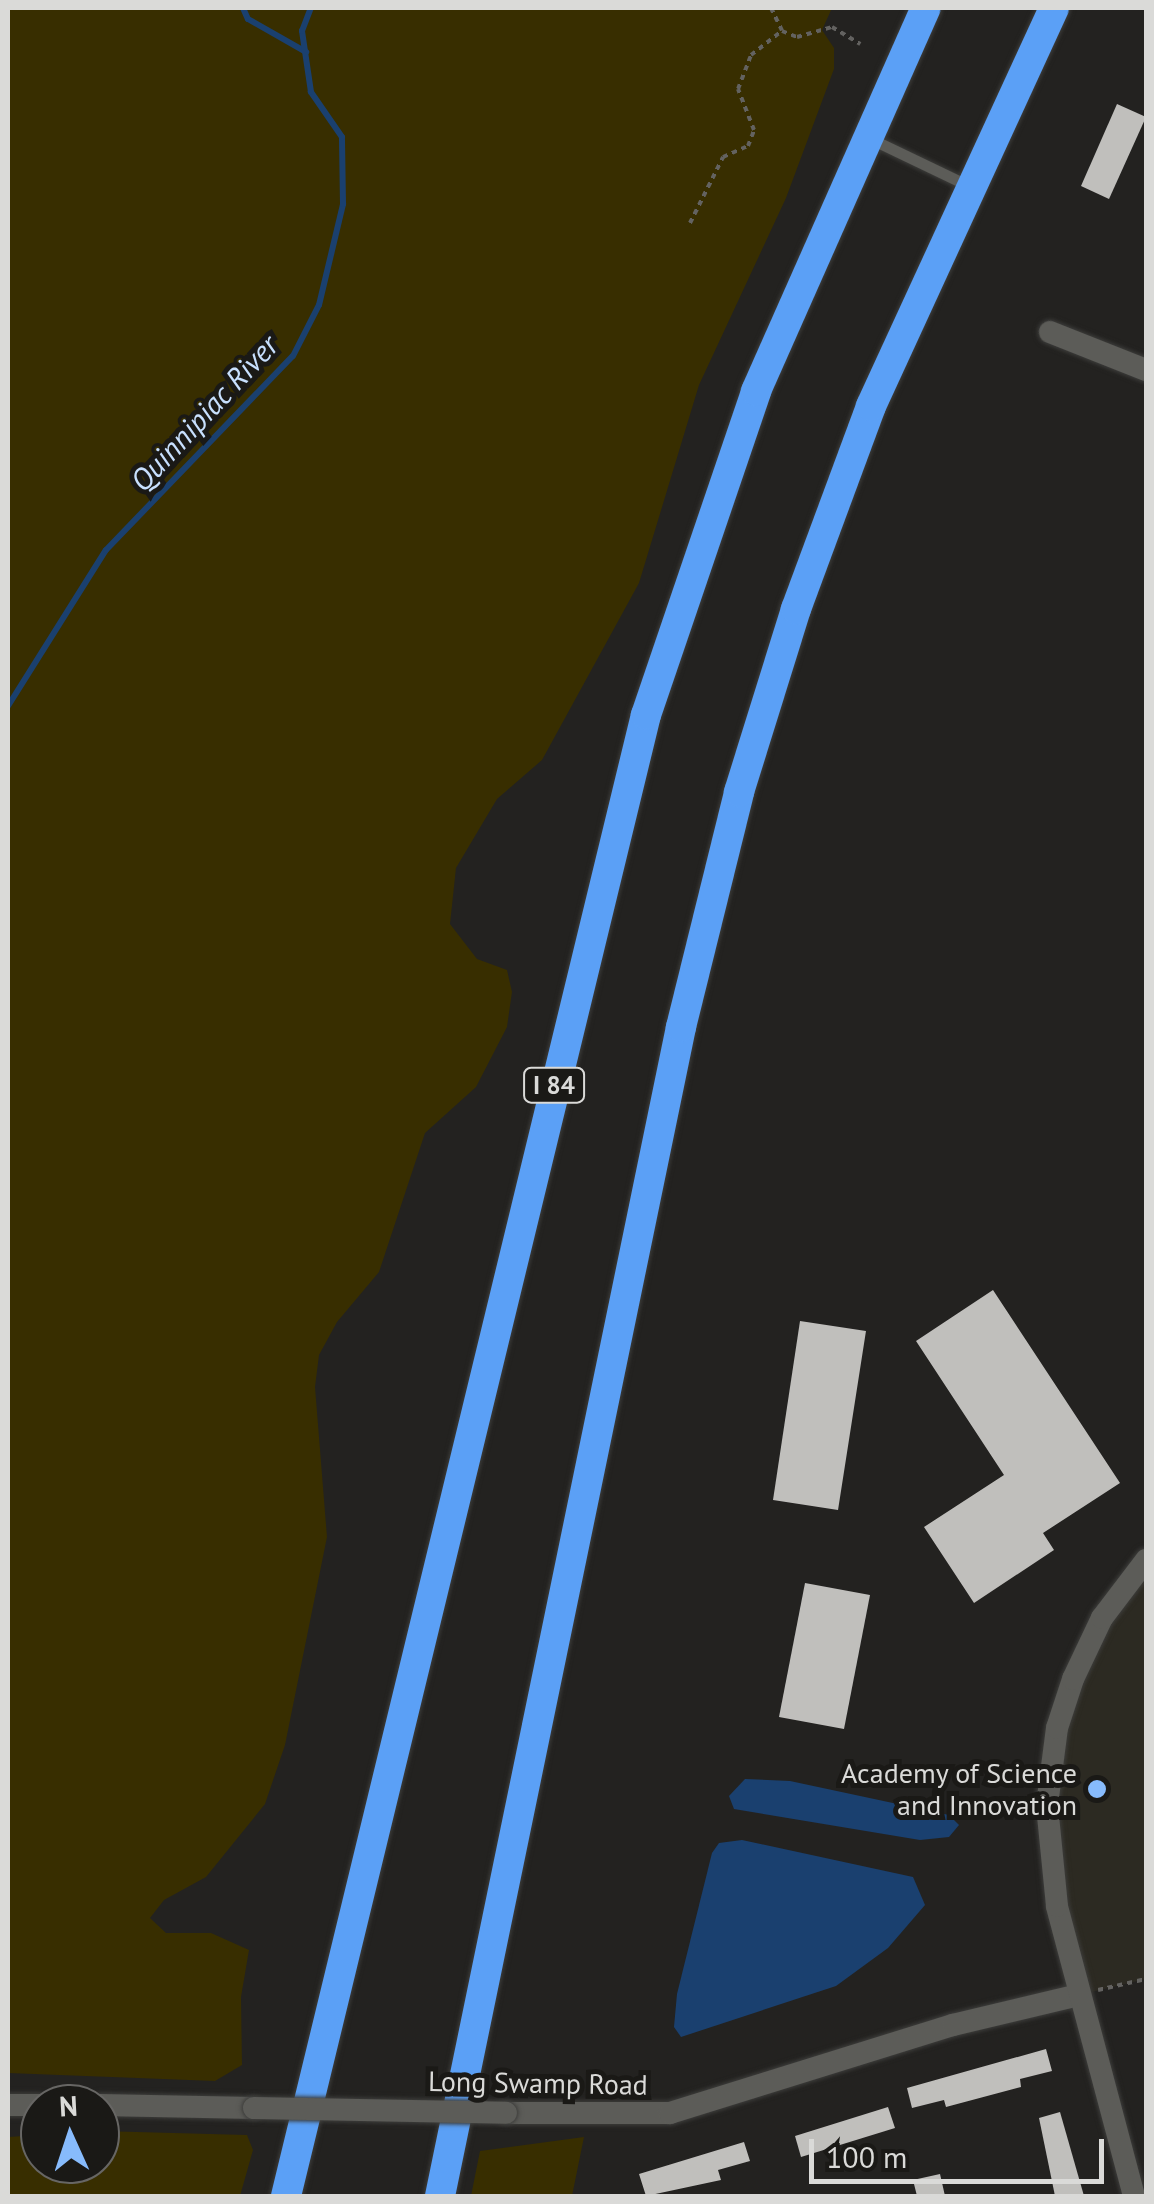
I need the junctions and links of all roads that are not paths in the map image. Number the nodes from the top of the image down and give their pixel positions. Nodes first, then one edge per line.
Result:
1 (926, 8) edge
2 (1054, 8) edge
3 (865, 136) junction
4 (969, 186) junction
5 (1050, 332) dead end
6 (1146, 370) edge
7 (1146, 1560) edge
8 (1079, 1995) junction
9 (120, 2105) edge
10 (286, 2196) edge
11 (440, 2196) edge
12 (1134, 2196) edge

1 - 3 highway, I 84
2 - 4 highway
3 - 4 lane
3 - 10 highway, I 84
4 - 11 highway
5 - 6 street
7 - 8 street
8 - 9 street, Long Swamp Road, bridge
8 - 12 street

